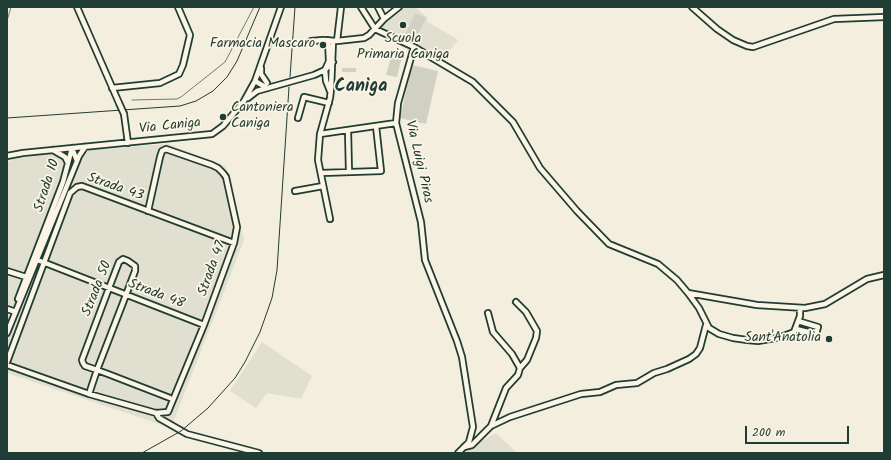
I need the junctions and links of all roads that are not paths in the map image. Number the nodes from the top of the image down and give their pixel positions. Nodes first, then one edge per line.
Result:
1 (77, 7) edge
2 (178, 7) edge
3 (281, 7) edge
4 (341, 7) edge
5 (361, 7) edge
6 (378, 7) edge
7 (399, 7) edge
8 (692, 7) edge
9 (884, 17) edge
10 (384, 19) junction
11 (375, 29) junction
12 (333, 40) junction
13 (311, 41) dead end
14 (414, 47) junction
15 (261, 62) junction
16 (333, 62) junction
17 (325, 70) junction
18 (314, 75) junction
19 (332, 77) junction
20 (255, 81) junction
21 (326, 81) junction
22 (267, 86) junction
23 (112, 88) junction
24 (331, 93) junction
25 (244, 100) junction
26 (329, 103) junction
27 (298, 118) dead end
28 (396, 123) junction
29 (376, 126) junction
30 (348, 130) junction
31 (320, 134) junction
32 (128, 143) junction
33 (85, 147) junction
34 (72, 148) junction
35 (53, 150) junction
36 (7, 156) edge
37 (77, 161) junction
38 (68, 163) junction
39 (349, 172) junction
40 (321, 173) junction
41 (323, 186) junction
42 (295, 191) dead end
43 (148, 211) junction
44 (330, 220) dead end
45 (234, 243) junction
46 (35, 260) junction
47 (45, 263) junction
48 (7, 271) edge
49 (884, 275) edge
50 (26, 277) junction
51 (109, 288) junction
52 (688, 293) junction
53 (126, 295) junction
54 (516, 302) dead end
55 (800, 308) junction
56 (7, 309) edge
57 (13, 311) junction
58 (488, 313) dead end
59 (798, 321) junction
60 (204, 325) junction
61 (706, 325) junction
62 (7, 327) edge
63 (796, 329) junction
64 (7, 334) edge
65 (7, 364) edge
66 (520, 368) junction
67 (98, 370) junction
68 (88, 394) junction
69 (170, 398) dead end
70 (156, 413) junction
71 (491, 426) junction
72 (464, 447) junction
73 (259, 453) edge
74 (458, 453) edge

1 - 23 street
2 - 23 street
3 - 15 street, Via Caniga
4 - 12 street
5 - 11 street
6 - 10 street
7 - 10 street
8 - 9 street
10 - 11 street
11 - 12 street
11 - 14 street
12 - 13 street
12 - 16 street
12 - 17 street
14 - 28 street, Via Luigi Piras
14 - 52 street
15 - 20 street, Via Caniga
15 - 22 street
16 - 17 street
16 - 19 street
17 - 18 street
17 - 19 street
17 - 21 street
18 - 21 street
18 - 22 street
19 - 24 street
20 - 22 street
20 - 25 street, Via Caniga
21 - 24 street
22 - 25 street
23 - 32 street, bridge
24 - 26 street
25 - 32 street, Via Caniga
26 - 27 street
26 - 31 street
28 - 29 street
28 - 72 street, Via Luigi Piras
29 - 30 street
29 - 39 street
30 - 31 street
30 - 39 street
31 - 40 street
32 - 33 street, Via Caniga
33 - 34 street, Via Caniga
33 - 37 street
34 - 35 street, Via Caniga
34 - 37 street, Strada 10
34 - 38 street, Strada 10
35 - 36 street, Via Caniga
35 - 38 street
37 - 46 street, Strada 10
38 - 46 street, Strada 10
39 - 40 street
40 - 41 street
41 - 42 street
41 - 44 street
43 - 45 street, Strada 43
43 - 45 street, Strada 47
43 - 47 street, Strada 43
45 - 60 street, Strada 47
46 - 47 street, Strada 48
46 - 50 street, Strada 10
46 - 64 street, Strada 10
47 - 51 street, Strada 48
47 - 65 street, Strada 43
48 - 50 street
49 - 55 street
50 - 57 street, Strada 10
51 - 53 street, Strada 48
51 - 53 street, Strada 50
51 - 67 street, Strada 50
52 - 55 street
52 - 61 street
53 - 60 street, Strada 48
53 - 67 street, Strada 50
54 - 66 street
55 - 59 street
56 - 57 street
57 - 62 street, Strada 10
58 - 66 street
59 - 63 street
59 - 63 street
60 - 70 street, Strada 47
61 - 63 street
61 - 71 street
65 - 68 street, Strada 43
66 - 71 street
67 - 68 street, Strada 50
67 - 69 street, Strada 50
68 - 70 street
70 - 73 street
71 - 72 street
72 - 74 street

